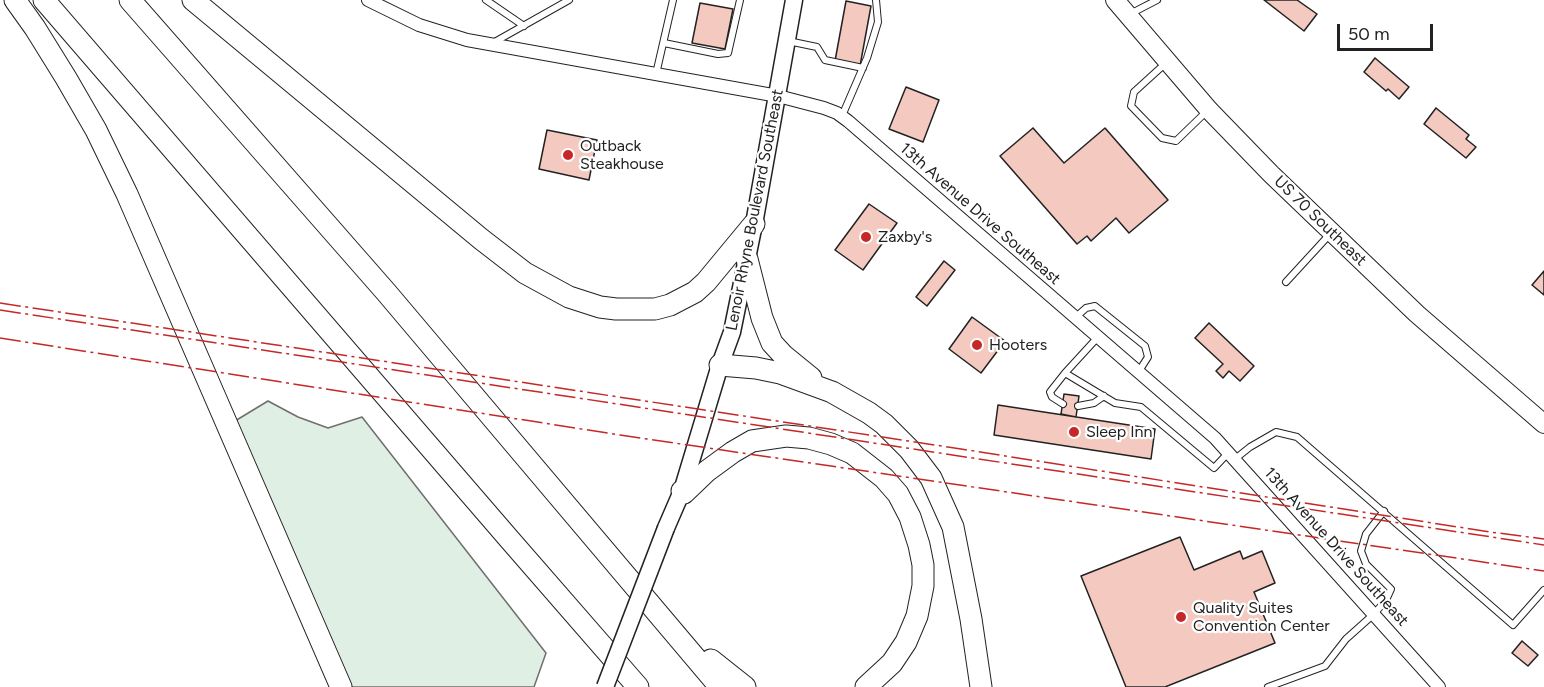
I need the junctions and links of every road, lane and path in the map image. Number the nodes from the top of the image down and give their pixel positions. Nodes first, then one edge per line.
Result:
1 (15, 0) edge
2 (44, 0) edge
3 (130, 0) edge
4 (194, 0) edge
5 (368, 0) edge
6 (486, 0) edge
7 (569, 0) edge
8 (673, 0) edge
9 (740, 0) edge
10 (794, 0) edge
11 (876, 0) edge
12 (1115, 0) edge
13 (1157, 0) edge
14 (1127, 15) junction
15 (524, 26) junction
16 (787, 41) junction
17 (664, 43) junction
18 (490, 44) junction
19 (1167, 62) junction
20 (863, 68) junction
21 (656, 74) junction
22 (778, 96) junction
23 (1209, 110) junction
24 (841, 116) junction
25 (754, 224) junction
26 (1331, 232) junction
27 (747, 259) junction
28 (1286, 282) dead end
29 (1076, 317) junction
30 (1098, 336) junction
31 (720, 365) junction
32 (1139, 371) junction
33 (1065, 373) junction
34 (832, 392) junction
35 (1104, 396) junction
36 (1063, 404) dead end
37 (1078, 406) dead end
38 (1544, 423) edge
39 (1232, 456) junction
40 (681, 491) junction
41 (1384, 511) junction
42 (1544, 590) edge
43 (1374, 614) junction
44 (658, 615) junction
45 (341, 687) edge
46 (605, 687) edge
47 (638, 687) edge
48 (720, 687) edge
49 (746, 687) edge
50 (866, 687) edge
51 (981, 687) edge
52 (1268, 687) edge
53 (1439, 687) edge

1 - 45 highway
2 - 47 highway
3 - 44 highway
4 - 25 highway
5 - 18 street, 13th Avenue Drive Southeast
6 - 15 lane
7 - 15 lane
8 - 17 lane
9 - 17 lane
10 - 16 main road, Lenoir Rhyne Boulevard Southeast
11 - 20 lane
12 - 14 main road, US 70 Southeast
13 - 14 lane
14 - 19 main road, US 70 Southeast
15 - 18 lane
16 - 20 lane
16 - 22 main road, Lenoir Rhyne Boulevard Southeast
17 - 21 lane
18 - 21 street, 13th Avenue Drive Southeast
19 - 23 main road, US 70 Southeast
19 - 23 lane
20 - 24 lane
21 - 22 street, 13th Avenue Drive Southeast
22 - 24 street, 13th Avenue Drive Southeast
22 - 25 main road, Lenoir Rhyne Boulevard Southeast
23 - 26 main road, US 70 Southeast
24 - 29 street, 13th Avenue Drive Southeast
25 - 27 main road, Lenoir Rhyne Boulevard Southeast
26 - 28 lane
26 - 38 main road, US 70 Southeast
27 - 31 main road, Lenoir Rhyne Boulevard Southeast
27 - 34 highway
29 - 30 street, 13th Avenue Drive Southeast
29 - 32 lane
30 - 32 street, 13th Avenue Drive Southeast
30 - 33 lane
31 - 34 highway
31 - 40 main road, Lenoir Rhyne Boulevard Southeast
32 - 39 street, 13th Avenue Drive Southeast
33 - 35 lane
33 - 36 lane
34 - 51 highway
35 - 37 lane
35 - 39 lane
39 - 41 lane
39 - 43 street, 13th Avenue Drive Southeast
40 - 46 main road, Lenoir Rhyne Boulevard Southeast, bridge
40 - 50 highway
41 - 42 lane
41 - 43 lane
43 - 52 lane
43 - 53 street, 13th Avenue Drive Southeast
44 - 48 highway
44 - 49 highway

